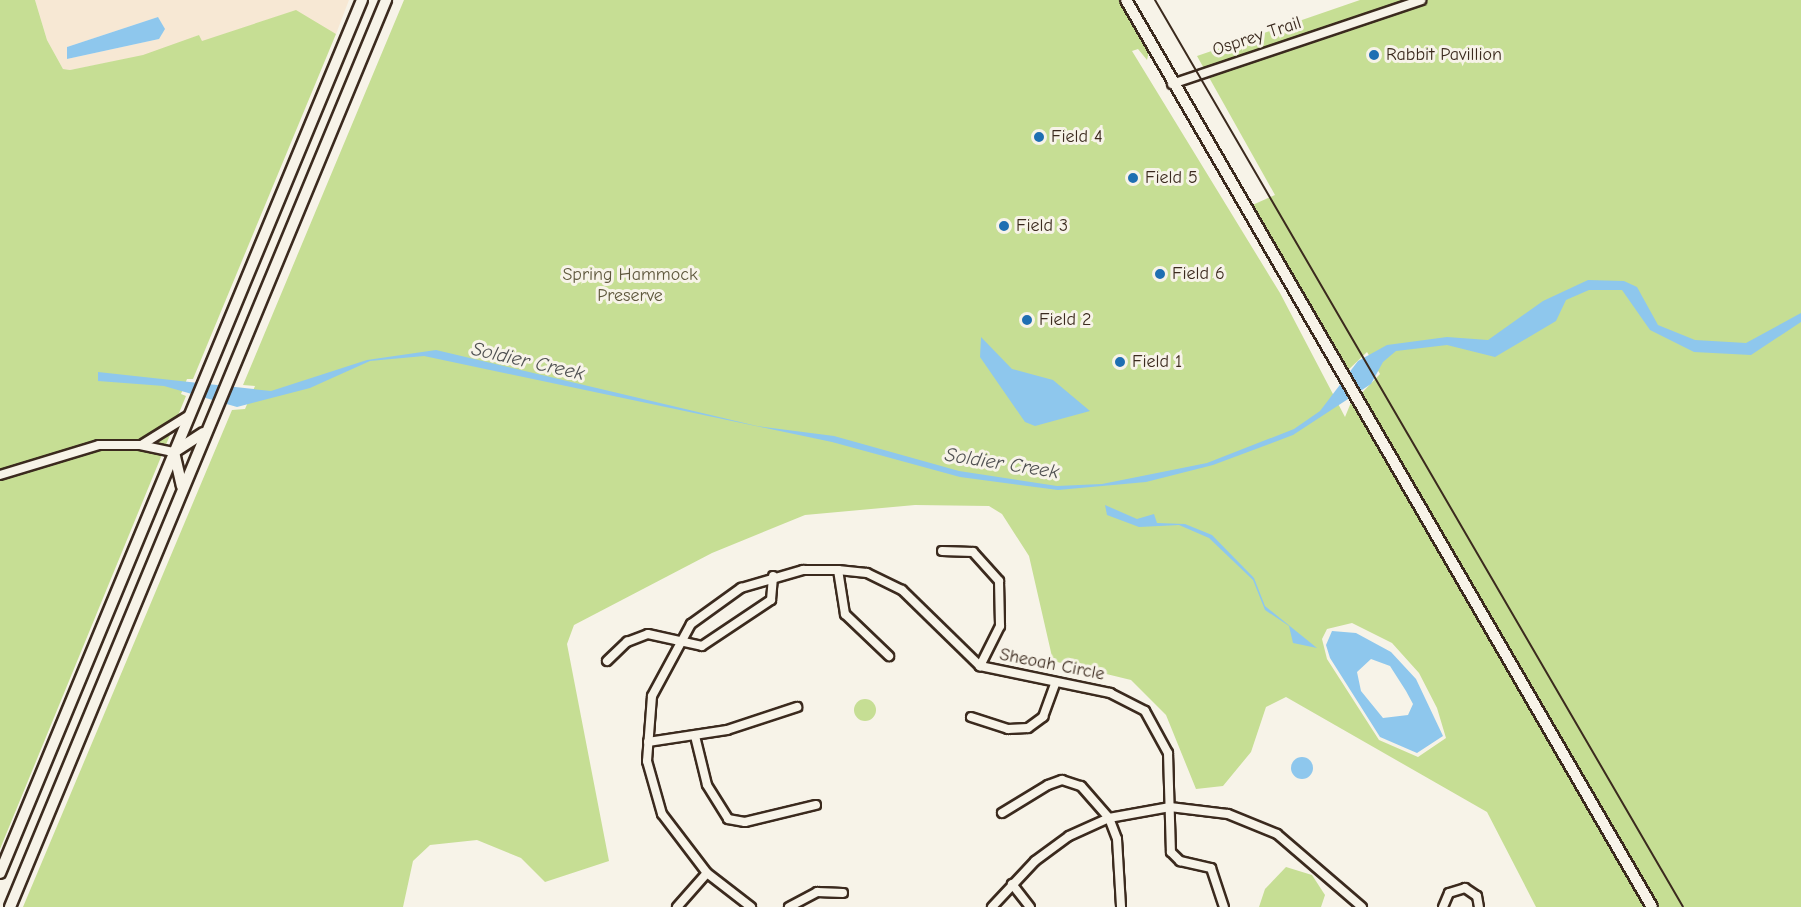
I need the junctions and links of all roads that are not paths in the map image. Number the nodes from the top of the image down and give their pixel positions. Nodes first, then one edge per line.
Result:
1 (362, 0) edge
2 (386, 0) edge
3 (1126, 0) edge
4 (1421, 0) edge
5 (1172, 84) junction
6 (192, 408) junction
7 (208, 429) junction
8 (140, 445) junction
9 (174, 453) junction
10 (0, 475) edge
11 (182, 493) junction
12 (942, 551) dead end
13 (838, 570) junction
14 (773, 576) junction
15 (678, 641) junction
16 (889, 656) dead end
17 (607, 661) dead end
18 (980, 666) junction
19 (1055, 684) junction
20 (797, 707) dead end
21 (971, 717) dead end
22 (695, 736) junction
23 (648, 742) junction
24 (816, 805) dead end
25 (1170, 807) junction
26 (1002, 813) dead end
27 (1109, 818) junction
28 (0, 873) edge
29 (707, 873) junction
30 (1012, 884) junction
31 (843, 893) dead end
32 (10, 907) edge
33 (677, 907) edge
34 (751, 907) edge
35 (789, 907) edge
36 (993, 907) edge
37 (1030, 907) edge
38 (1121, 907) edge
39 (1224, 907) edge
40 (1362, 907) edge
41 (1443, 907) edge
42 (1479, 907) edge
43 (1652, 907) edge

1 - 6 main road
2 - 7 main road
3 - 5 main road
4 - 5 street, Osprey Trail
5 - 43 main road
6 - 8 street
6 - 9 main road
7 - 9 main road
7 - 11 main road
8 - 9 street
8 - 10 street
9 - 11 main road
9 - 28 main road
11 - 32 main road
12 - 18 street
13 - 14 street, Sheoah Circle
13 - 16 street
13 - 18 street, Sheoah Circle
14 - 15 street, Sheoah Circle
14 - 15 street
15 - 17 street
15 - 23 street, Sheoah Circle
18 - 19 street, Sheoah Circle
19 - 21 street
19 - 25 street, Sheoah Circle
20 - 22 street
22 - 23 street
22 - 24 street
23 - 29 street, Sheoah Circle
25 - 27 street
25 - 39 street, Sheoah Circle
25 - 40 street
26 - 27 street
27 - 30 street
27 - 38 street
29 - 33 street
29 - 34 street, Sheoah Circle
30 - 36 street
30 - 37 street
31 - 35 street
41 - 42 street

